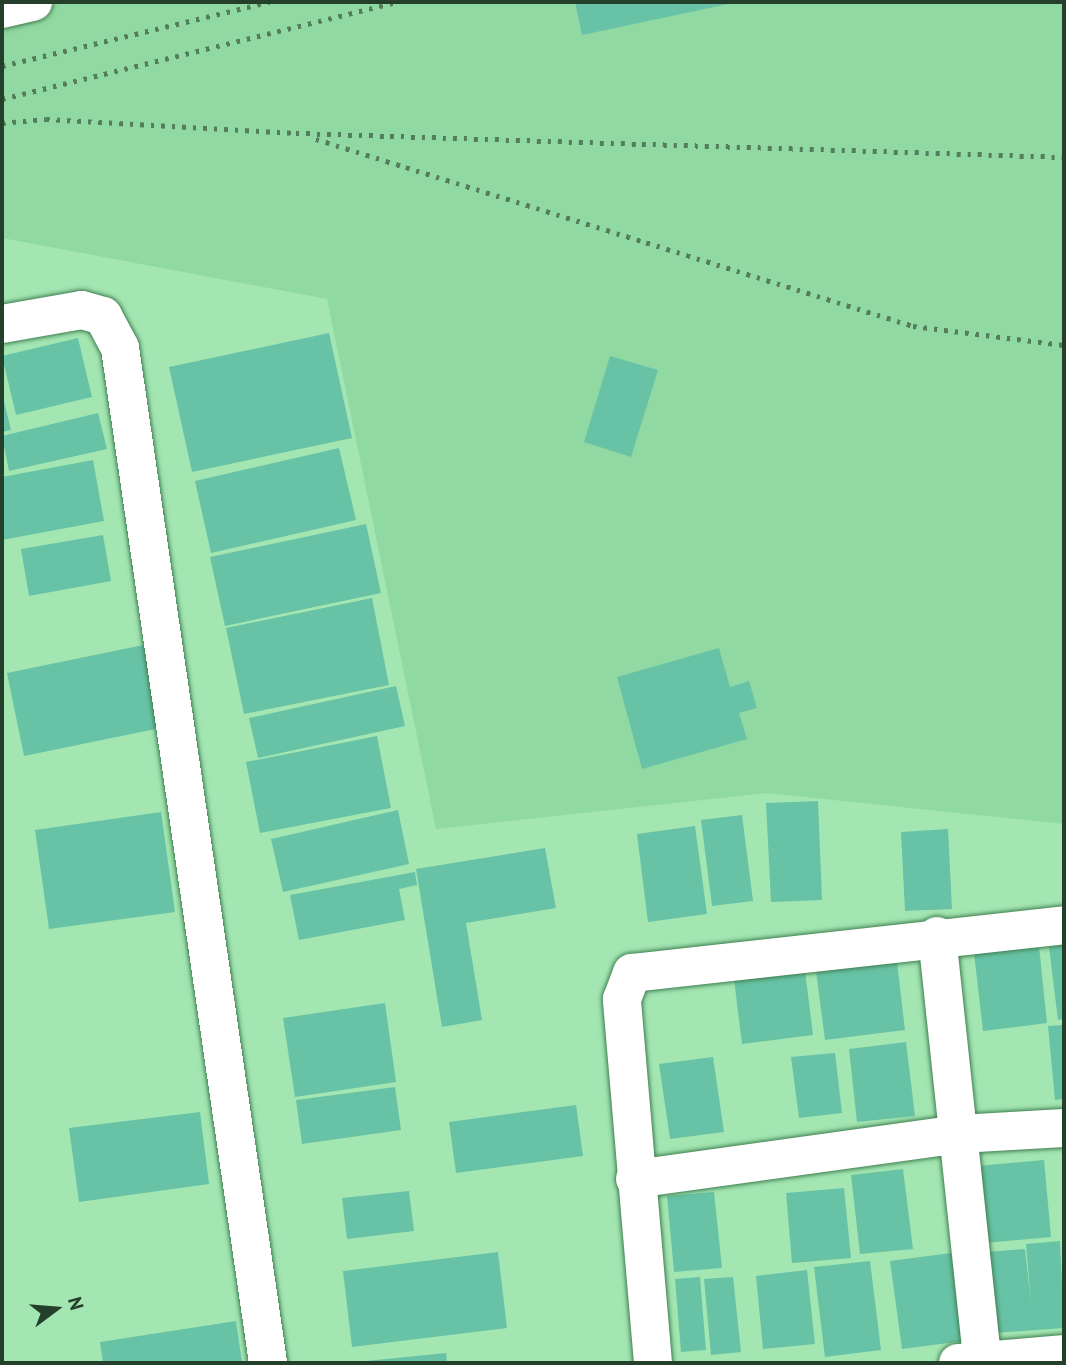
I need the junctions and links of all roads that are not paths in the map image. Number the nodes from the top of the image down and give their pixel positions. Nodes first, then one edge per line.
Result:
1 (33, 2) edge
2 (2, 9) edge
3 (2, 324) edge
4 (1064, 925) edge
5 (937, 936) junction
6 (1064, 1128) edge
7 (959, 1134) junction
8 (635, 1179) junction
9 (1064, 1354) edge
10 (975, 1362) edge
11 (268, 1363) edge
12 (653, 1363) edge

1 - 2 street
3 - 11 street
4 - 5 street
5 - 7 street
5 - 8 street
6 - 7 street
7 - 8 street
7 - 10 street
8 - 12 street
9 - 10 street

